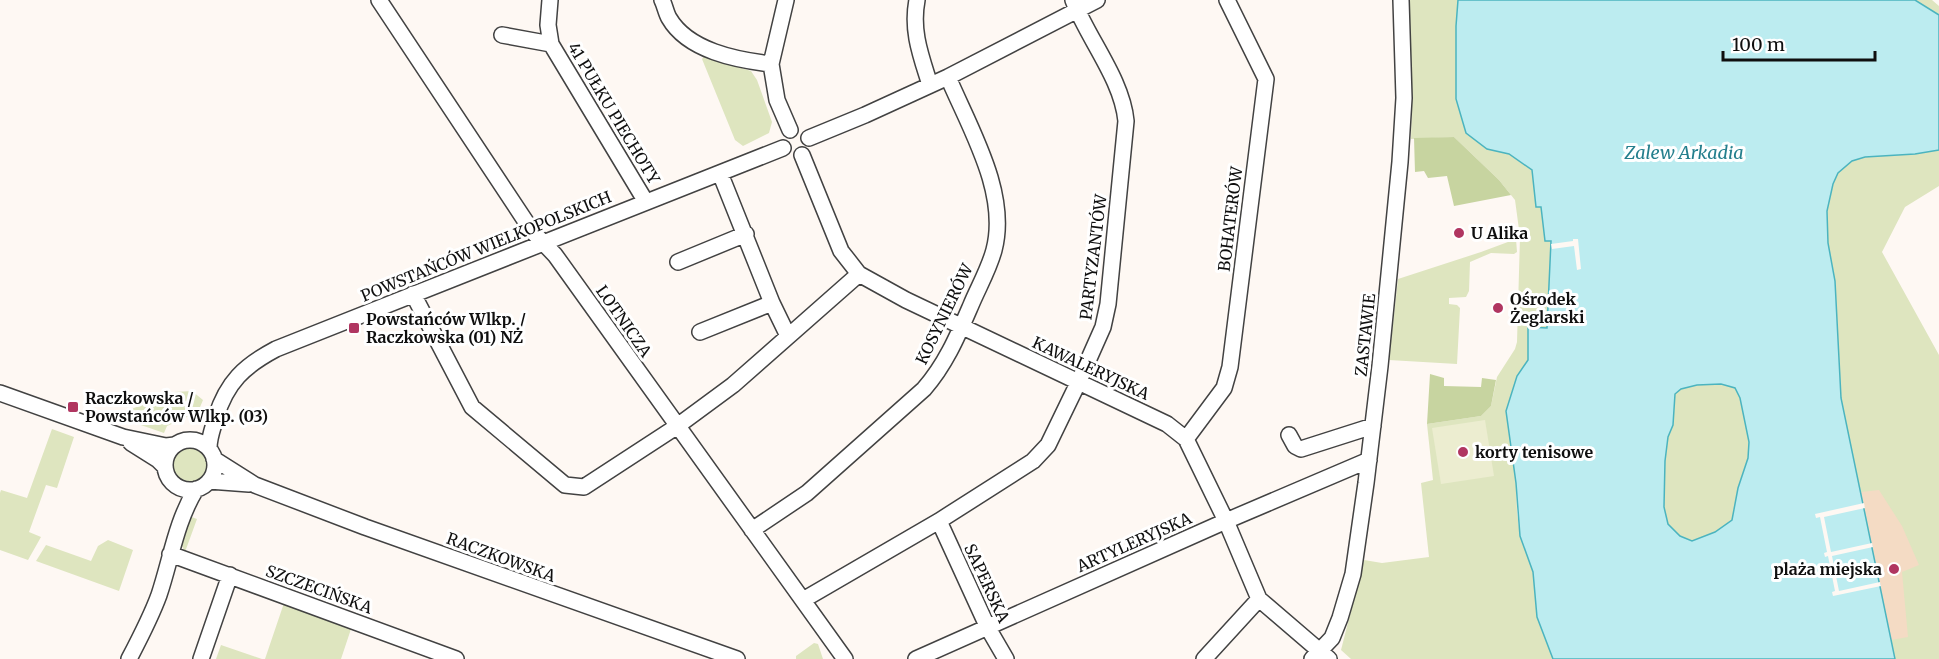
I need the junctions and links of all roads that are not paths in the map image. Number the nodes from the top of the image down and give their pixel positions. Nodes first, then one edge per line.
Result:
1 (379, 0) edge
2 (550, 0) edge
3 (663, 0) edge
4 (786, 0) edge
5 (917, 0) edge
6 (1097, 0) edge
7 (1227, 0) edge
8 (1401, 0) edge
9 (1075, 5) edge
10 (502, 34) dead end
11 (550, 44) junction
12 (771, 64) junction
13 (948, 77) junction
14 (930, 85) junction
15 (790, 130) junction
16 (809, 138) junction
17 (783, 148) junction
18 (802, 155) junction
19 (720, 173) junction
20 (646, 202) junction
21 (746, 234) junction
22 (542, 243) junction
23 (678, 262) dead end
24 (859, 274) junction
25 (412, 294) junction
26 (772, 303) junction
27 (962, 327) junction
28 (700, 332) dead end
29 (788, 336) junction
30 (1079, 381) junction
31 (0, 393) edge
32 (220, 402) junction
33 (1373, 426) junction
34 (676, 427) junction
35 (1289, 435) dead end
36 (123, 437) junction
37 (1186, 439) junction
38 (191, 440) junction
39 (175, 445) junction
40 (212, 454) junction
41 (1369, 460) junction
42 (165, 467) junction
43 (203, 485) junction
44 (255, 485) junction
45 (177, 487) junction
46 (939, 521) junction
47 (1226, 521) junction
48 (752, 530) junction
49 (171, 547) junction
50 (230, 575) junction
51 (1259, 599) junction
52 (803, 600) junction
53 (988, 628) junction
54 (418, 652) edge
55 (1320, 656) edge
56 (129, 659) edge
57 (201, 659) edge
58 (456, 659) edge
59 (737, 659) edge
60 (845, 659) edge
61 (916, 659) edge
62 (1006, 659) edge
63 (1204, 659) edge

1 - 22 street, LOTNICZA
2 - 11 street, 41 PUŁKU PIECHOTY
3 - 12 street
4 - 12 street
5 - 14 street
6 - 9 street
7 - 37 street, BOHATERÓW
8 - 33 street, ZASTAWIE
9 - 13 street
9 - 30 street, PARTYZANTÓW
10 - 11 street, 41 PUŁKU PIECHOTY
11 - 20 street, 41 PUŁKU PIECHOTY
12 - 15 street
13 - 14 street
13 - 27 street, KOSYNIERÓW
14 - 16 street
15 - 16 street
15 - 17 street
16 - 18 street
17 - 18 street
17 - 19 street, POWSTAŃCÓW WIELKOPOLSKICH
18 - 24 street, KAWALERYJSKA
19 - 20 street, POWSTAŃCÓW WIELKOPOLSKICH
19 - 21 street
20 - 22 street, POWSTAŃCÓW WIELKOPOLSKICH
21 - 23 street
21 - 26 street
22 - 25 street, POWSTAŃCÓW WIELKOPOLSKICH
22 - 34 street, LOTNICZA
24 - 27 street, KAWALERYJSKA
24 - 29 street
25 - 32 street, POWSTAŃCÓW WIELKOPOLSKICH
25 - 34 street
26 - 28 street
26 - 29 street
27 - 30 street, KAWALERYJSKA
27 - 48 street, KOSYNIERÓW
29 - 34 street
30 - 37 street, KAWALERYJSKA
30 - 46 street, PARTYZANTÓW
31 - 36 street
32 - 38 street, POWSTAŃCÓW WIELKOPOLSKICH
32 - 40 street, POWSTAŃCÓW WIELKOPOLSKICH
33 - 35 street
33 - 41 street, ZASTAWIE
34 - 48 street, LOTNICZA
36 - 39 street
36 - 42 street
37 - 47 street, KAWALERYJSKA
38 - 39 street
38 - 40 street
39 - 42 street
40 - 43 street
40 - 44 street, RACZKOWSKA
41 - 47 street, ARTYLERYJSKA
41 - 55 street, ZASTAWIE
42 - 45 street
43 - 44 street, RACZKOWSKA
43 - 45 street
43 - 49 street
44 - 59 street, RACZKOWSKA
45 - 49 street
46 - 52 street, PARTYZANTÓW
46 - 53 street, SAPERSKA
47 - 51 street, KAWALERYJSKA
47 - 53 street, ARTYLERYJSKA
48 - 52 street, LOTNICZA
49 - 50 street, SZCZECIŃSKA
49 - 56 street
50 - 54 street, SZCZECIŃSKA
50 - 57 street
51 - 55 street, KAWALERYJSKA
51 - 63 street
52 - 60 street, LOTNICZA
53 - 61 street, ARTYLERYJSKA
53 - 62 street, SAPERSKA
54 - 58 street, SZCZECIŃSKA

